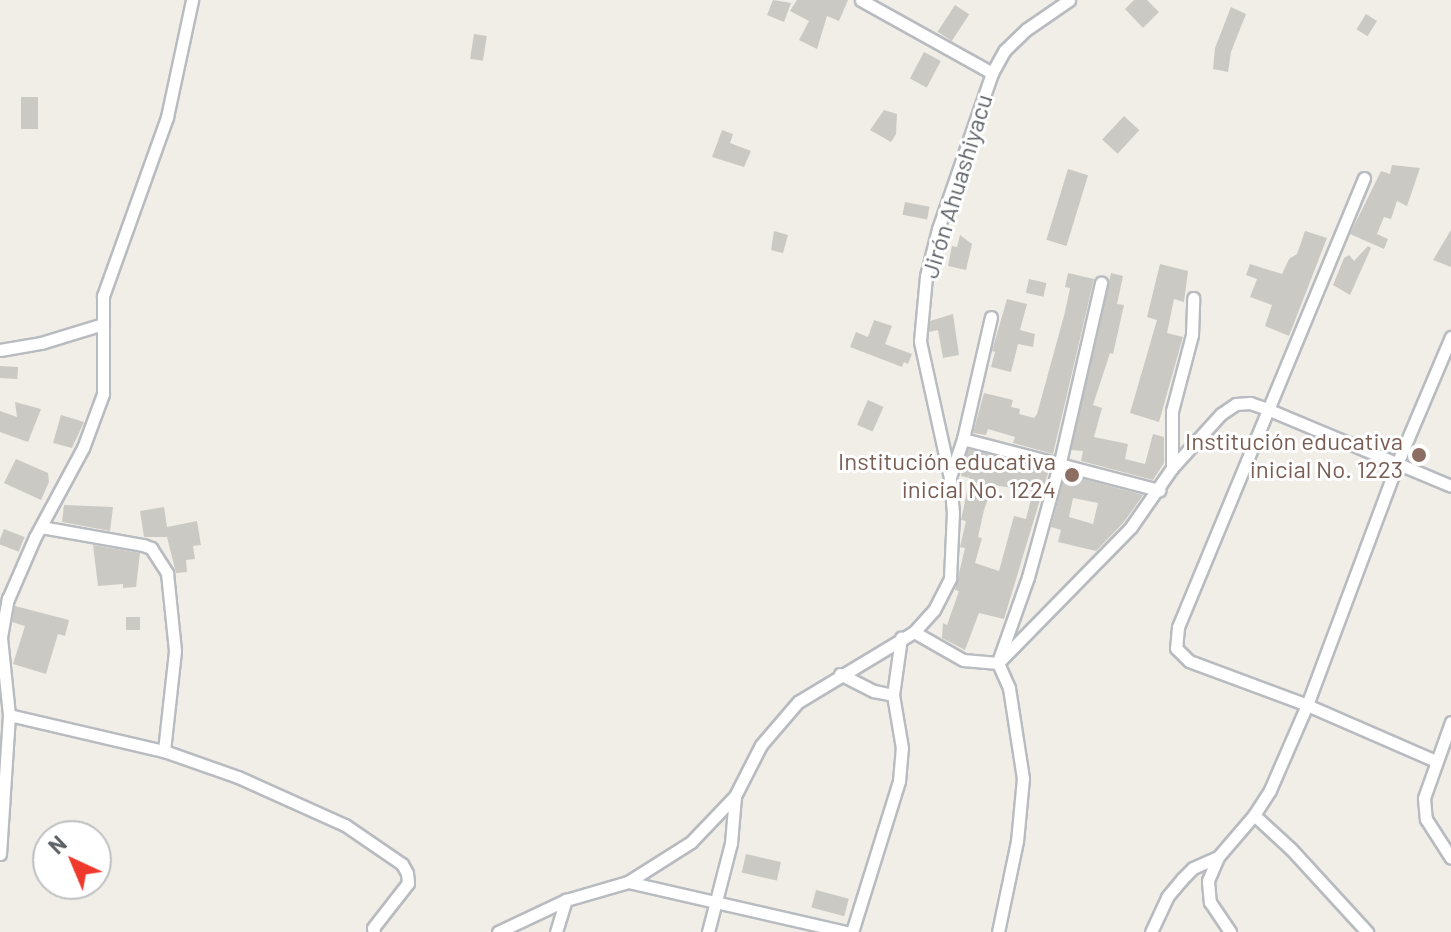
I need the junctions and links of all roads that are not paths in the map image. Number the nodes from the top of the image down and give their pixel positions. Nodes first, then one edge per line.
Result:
1 (192, 0) edge
2 (861, 0) edge
3 (1069, 0) edge
4 (992, 73) junction
5 (1364, 178) dead end
6 (1101, 283) dead end
7 (1193, 298) dead end
8 (991, 317) dead end
9 (103, 324) junction
10 (1451, 337) edge
11 (0, 350) edge
12 (1267, 409) junction
13 (963, 439) junction
14 (1060, 462) junction
15 (1397, 464) junction
16 (1172, 468) junction
17 (950, 478) junction
18 (1451, 486) edge
19 (1159, 490) junction
20 (41, 527) junction
21 (914, 632) junction
22 (901, 638) junction
23 (998, 663) junction
24 (840, 674) junction
25 (893, 695) junction
26 (1307, 705) junction
27 (9, 715) junction
28 (1451, 722) edge
29 (164, 751) junction
30 (1436, 761) junction
31 (735, 796) junction
32 (1254, 815) junction
33 (0, 854) edge
34 (1218, 857) junction
35 (1451, 858) edge
36 (628, 882) junction
37 (566, 900) junction
38 (717, 901) junction
39 (374, 932) edge
40 (498, 932) edge
41 (556, 932) edge
42 (708, 932) edge
43 (849, 932) edge
44 (998, 932) edge
45 (1151, 932) edge
46 (1230, 932) edge
47 (1367, 932) edge

1 - 9 street
2 - 4 street
3 - 4 street, Jirón Ahuashiyacu
4 - 17 street, Jirón Ahuashiyacu
5 - 12 street
6 - 14 street
7 - 16 street
8 - 13 street
9 - 11 street
9 - 20 street
10 - 15 street
12 - 15 street
12 - 16 street
12 - 26 street
13 - 14 street
13 - 17 street
14 - 19 street
14 - 23 street
15 - 18 street
15 - 26 street
16 - 19 street
17 - 21 street, Jirón Ahuashiyacu
19 - 23 street
20 - 27 street
20 - 29 street
21 - 22 street
21 - 23 street
22 - 24 street
22 - 25 street
23 - 44 street
24 - 25 street
24 - 31 street
25 - 43 street
26 - 30 street
26 - 32 street
27 - 29 street
27 - 33 street
28 - 30 street
29 - 39 street
30 - 35 street
31 - 36 street
31 - 38 street
32 - 34 street
32 - 47 street
34 - 45 street
34 - 46 street
36 - 37 street
36 - 38 street
37 - 40 street
37 - 41 street
38 - 42 street
38 - 43 street

